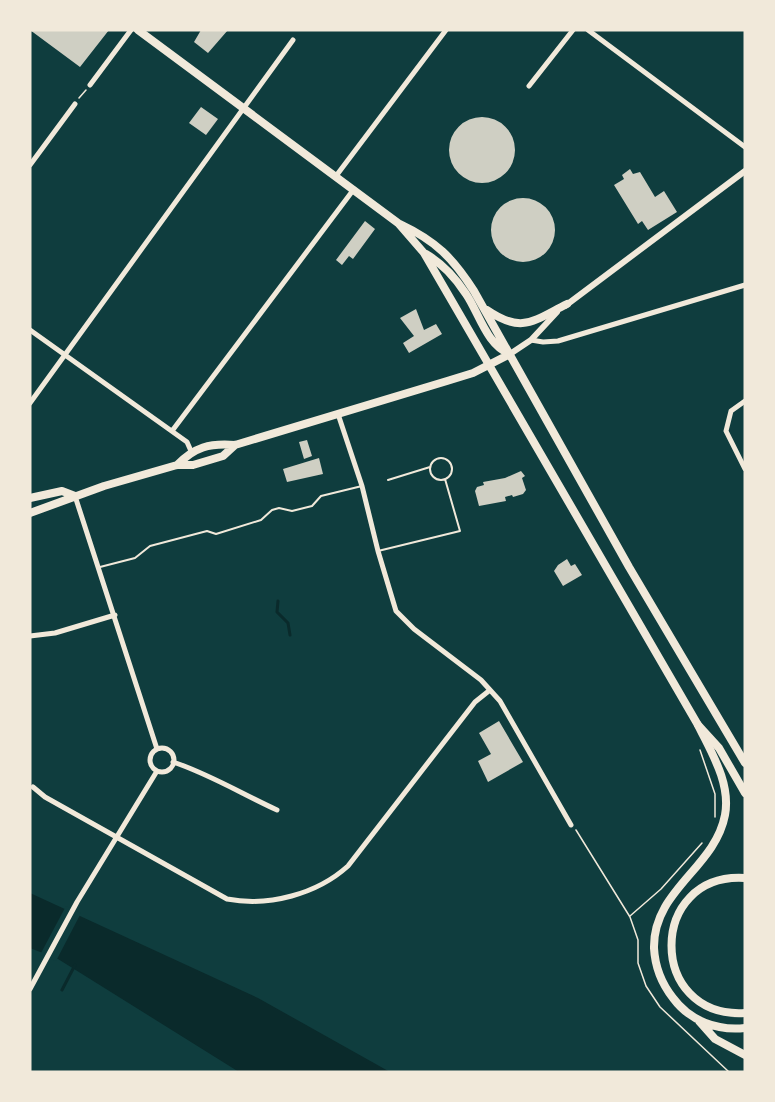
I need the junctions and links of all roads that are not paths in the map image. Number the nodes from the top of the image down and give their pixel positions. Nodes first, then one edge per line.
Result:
1 (131, 30) edge
2 (138, 30) edge
3 (446, 30) edge
4 (573, 30) edge
5 (588, 30) edge
6 (293, 40) dead end
7 (90, 85) road end
8 (529, 87) dead end
9 (75, 104) road end
10 (243, 109) junction
11 (745, 147) edge
12 (30, 165) edge
13 (745, 171) edge
14 (336, 176) junction
15 (354, 189) junction
16 (398, 223) junction
17 (424, 253) junction
18 (745, 285) edge
19 (567, 304) junction
20 (486, 309) junction
21 (30, 330) edge
22 (531, 340) junction
23 (510, 354) junction
24 (64, 355) junction
25 (488, 365) junction
26 (745, 401) edge
27 (30, 403) edge
28 (338, 414) junction
29 (172, 431) junction
30 (235, 445) junction
31 (191, 451) junction
32 (177, 465) junction
33 (430, 466) junction
34 (745, 469) edge
35 (445, 479) junction
36 (387, 480) dead end
37 (362, 486) junction
38 (75, 496) junction
39 (30, 498) edge
40 (30, 513) edge
41 (378, 551) junction
42 (99, 567) junction
43 (115, 615) junction
44 (30, 636) edge
45 (490, 690) junction
46 (699, 724) junction
47 (157, 749) junction
48 (173, 762) junction
49 (745, 763) edge
50 (157, 771) junction
51 (33, 787) dead end
52 (745, 793) edge
53 (277, 810) dead end
54 (571, 825) road end
55 (117, 836) junction
56 (745, 878) edge
57 (30, 989) edge
58 (745, 1013) edge
59 (699, 1021) junction
60 (745, 1028) edge
61 (745, 1055) edge

1 - 7 street
2 - 10 main road
3 - 14 street
4 - 8 street
5 - 11 street
6 - 10 street
9 - 12 street
10 - 14 main road
10 - 24 street
13 - 19 street
14 - 15 main road
15 - 16 main road
15 - 29 street
16 - 17 main road
16 - 20 main road
17 - 23 main road
17 - 25 main road
18 - 22 street
19 - 20 main road
19 - 22 street
20 - 23 main road
21 - 24 street
22 - 23 street
23 - 25 main road
23 - 49 main road
24 - 27 street
24 - 29 street
25 - 28 main road
25 - 46 main road
26 - 34 street
28 - 30 main road
28 - 37 street
29 - 31 street
30 - 31 main road
30 - 32 main road
31 - 32 main road
32 - 38 main road
33 - 35 lane
33 - 35 lane
33 - 36 lane
35 - 41 lane
37 - 41 street
37 - 42 lane
38 - 39 main road
38 - 40 main road
38 - 42 street
41 - 45 street
42 - 43 street
43 - 44 street
43 - 47 street
45 - 54 street
45 - 55 street
46 - 52 main road
46 - 59 highway
47 - 48 street
47 - 50 street
48 - 50 street
48 - 53 street
50 - 55 street
51 - 55 street
55 - 57 street
56 - 58 highway
59 - 60 highway
59 - 61 highway

